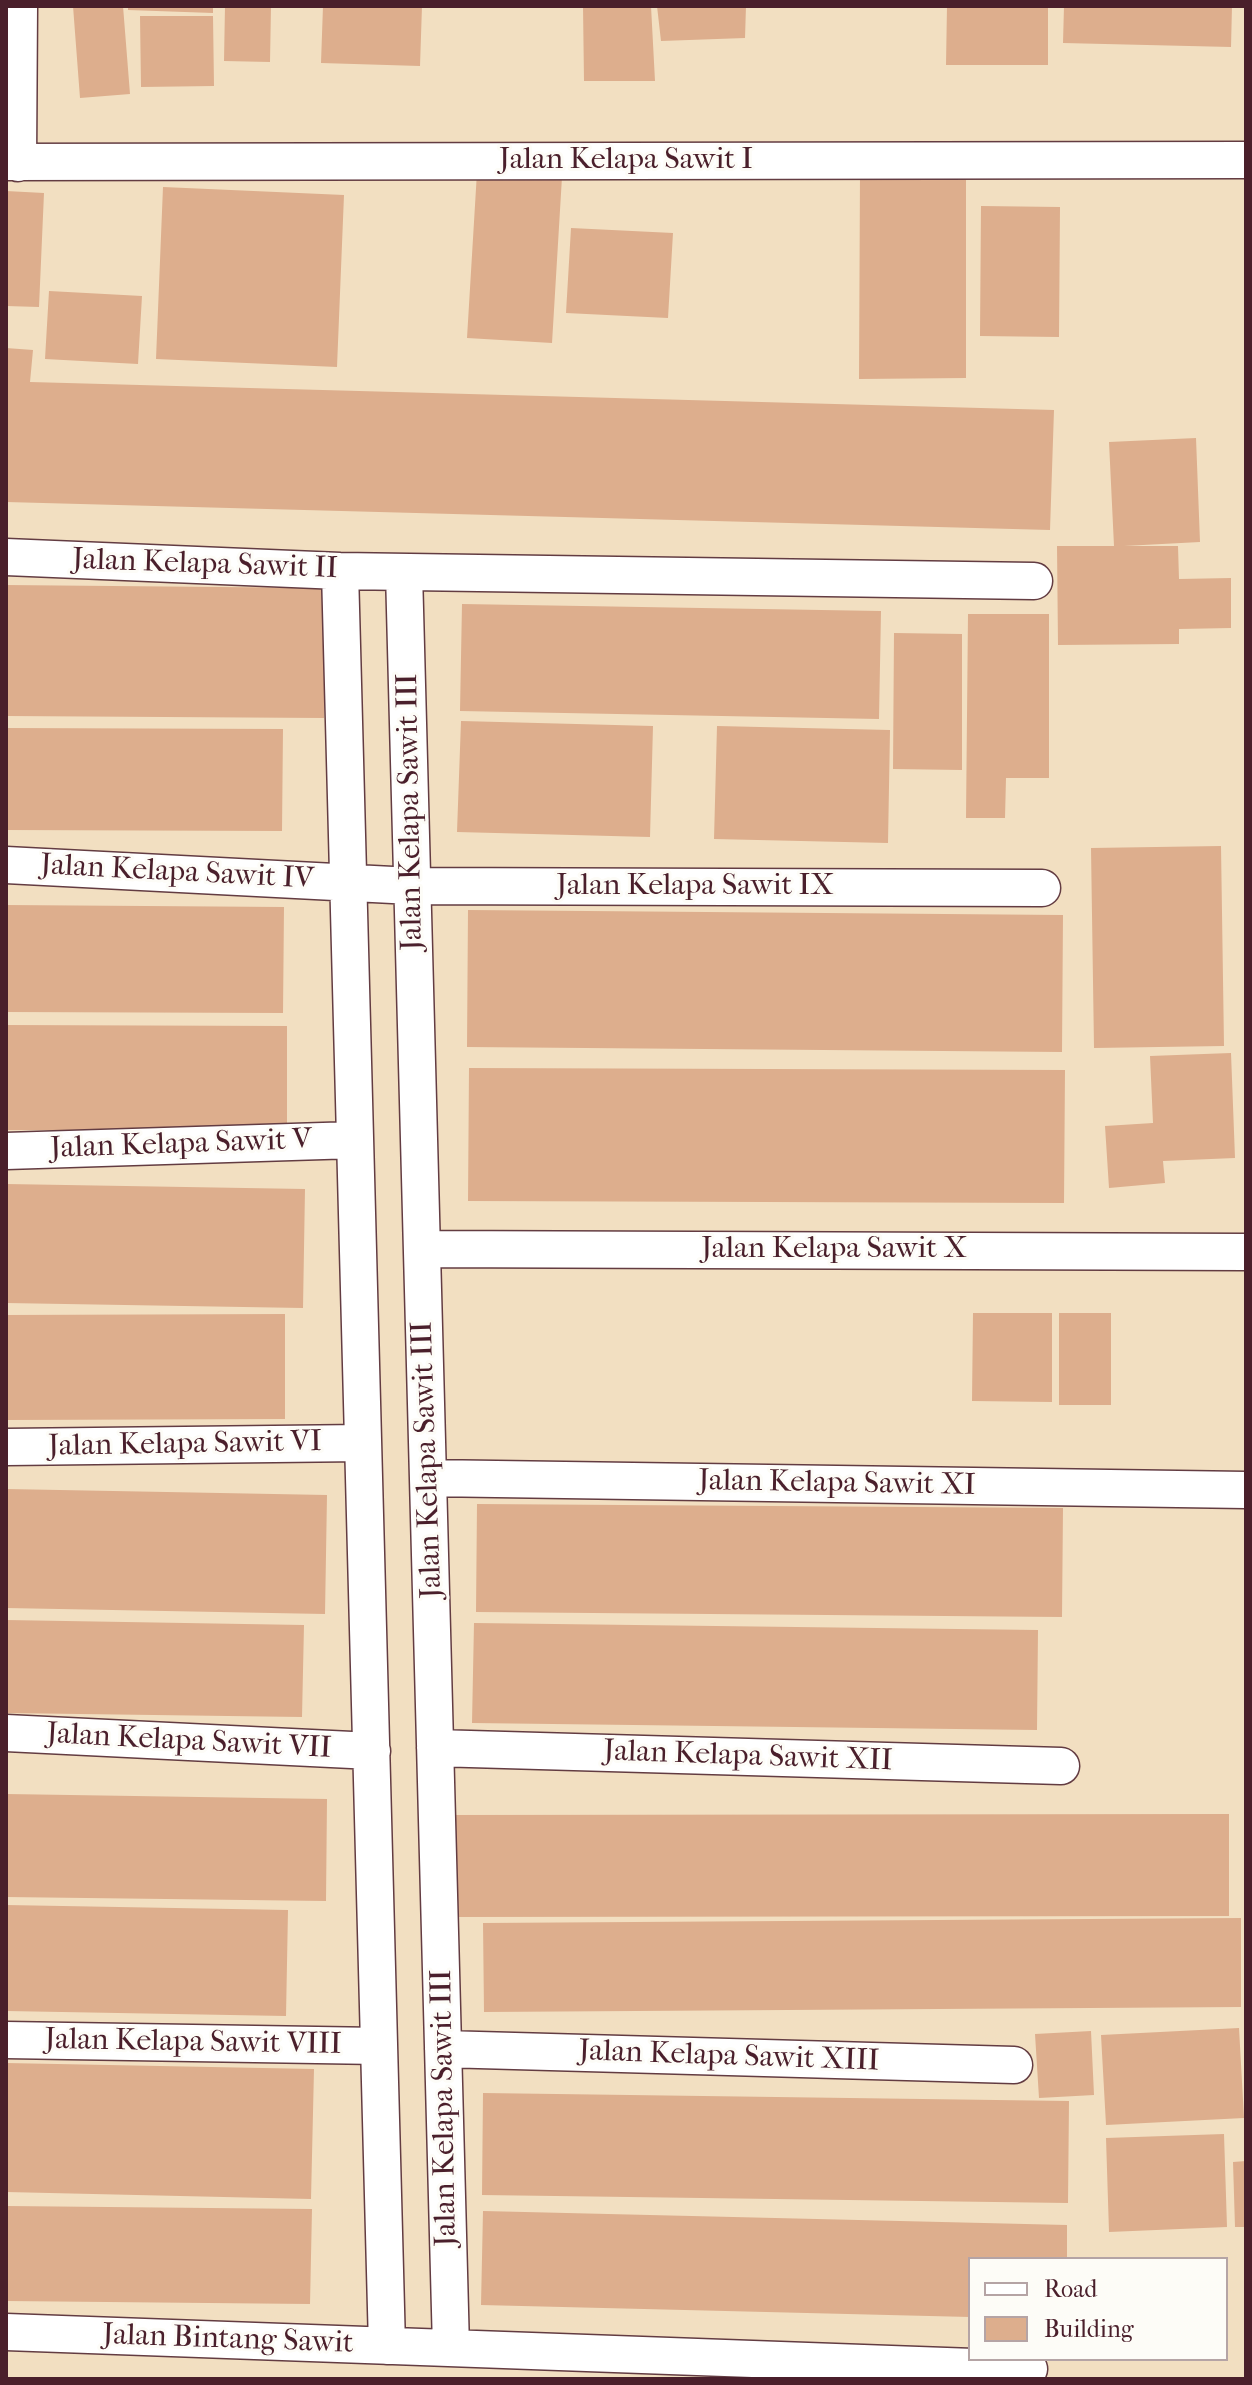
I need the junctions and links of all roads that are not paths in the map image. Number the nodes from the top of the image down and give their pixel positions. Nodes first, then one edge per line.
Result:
1 (19, 6) edge
2 (1246, 160) edge
3 (12, 163) edge
4 (6, 557) edge
5 (340, 571) junction
6 (404, 572) junction
7 (1034, 581) dead end
8 (6, 865) edge
9 (349, 882) junction
10 (412, 886) junction
11 (1042, 888) dead end
12 (355, 1140) junction
13 (6, 1151) edge
14 (422, 1249) junction
15 (1246, 1252) edge
16 (363, 1443) junction
17 (6, 1447) edge
18 (428, 1478) junction
19 (1246, 1490) edge
20 (6, 1733) edge
21 (435, 1748) junction
22 (372, 1751) junction
23 (1061, 1766) dead end
24 (6, 2040) edge
25 (379, 2046) junction
26 (443, 2049) junction
27 (1014, 2065) dead end
28 (6, 2332) edge
29 (387, 2346) junction
30 (451, 2348) junction
31 (1029, 2369) dead end

1 - 3 street
2 - 3 street, Jalan Kelapa Sawit I
4 - 5 street, Jalan Kelapa Sawit II
5 - 6 street, Jalan Kelapa Sawit II
5 - 9 street, Jalan Kelapa Sawit III
6 - 7 street
6 - 10 street, Jalan Kelapa Sawit III
8 - 9 street, Jalan Kelapa Sawit IV
9 - 10 street, Jalan Kelapa Sawit IX
9 - 12 street, Jalan Kelapa Sawit III
10 - 11 street, Jalan Kelapa Sawit IX
10 - 14 street, Jalan Kelapa Sawit III
12 - 13 street, Jalan Kelapa Sawit V
12 - 16 street, Jalan Kelapa Sawit III
14 - 15 street, Jalan Kelapa Sawit X
14 - 18 street, Jalan Kelapa Sawit III
16 - 17 street, Jalan Kelapa Sawit VI
16 - 22 street, Jalan Kelapa Sawit III
18 - 19 street, Jalan Kelapa Sawit XI
18 - 21 street, Jalan Kelapa Sawit III
20 - 22 street, Jalan Kelapa Sawit VII
21 - 23 street, Jalan Kelapa Sawit XII
21 - 26 street, Jalan Kelapa Sawit III
22 - 25 street, Jalan Kelapa Sawit III
24 - 25 street, Jalan Kelapa Sawit VIII
25 - 29 street, Jalan Kelapa Sawit III
26 - 27 street, Jalan Kelapa Sawit XIII
26 - 30 street, Jalan Kelapa Sawit III
28 - 29 street, Jalan Bintang Sawit
29 - 30 street, Jalan Bintang Sawit
30 - 31 street, Jalan Bintang Sawit

